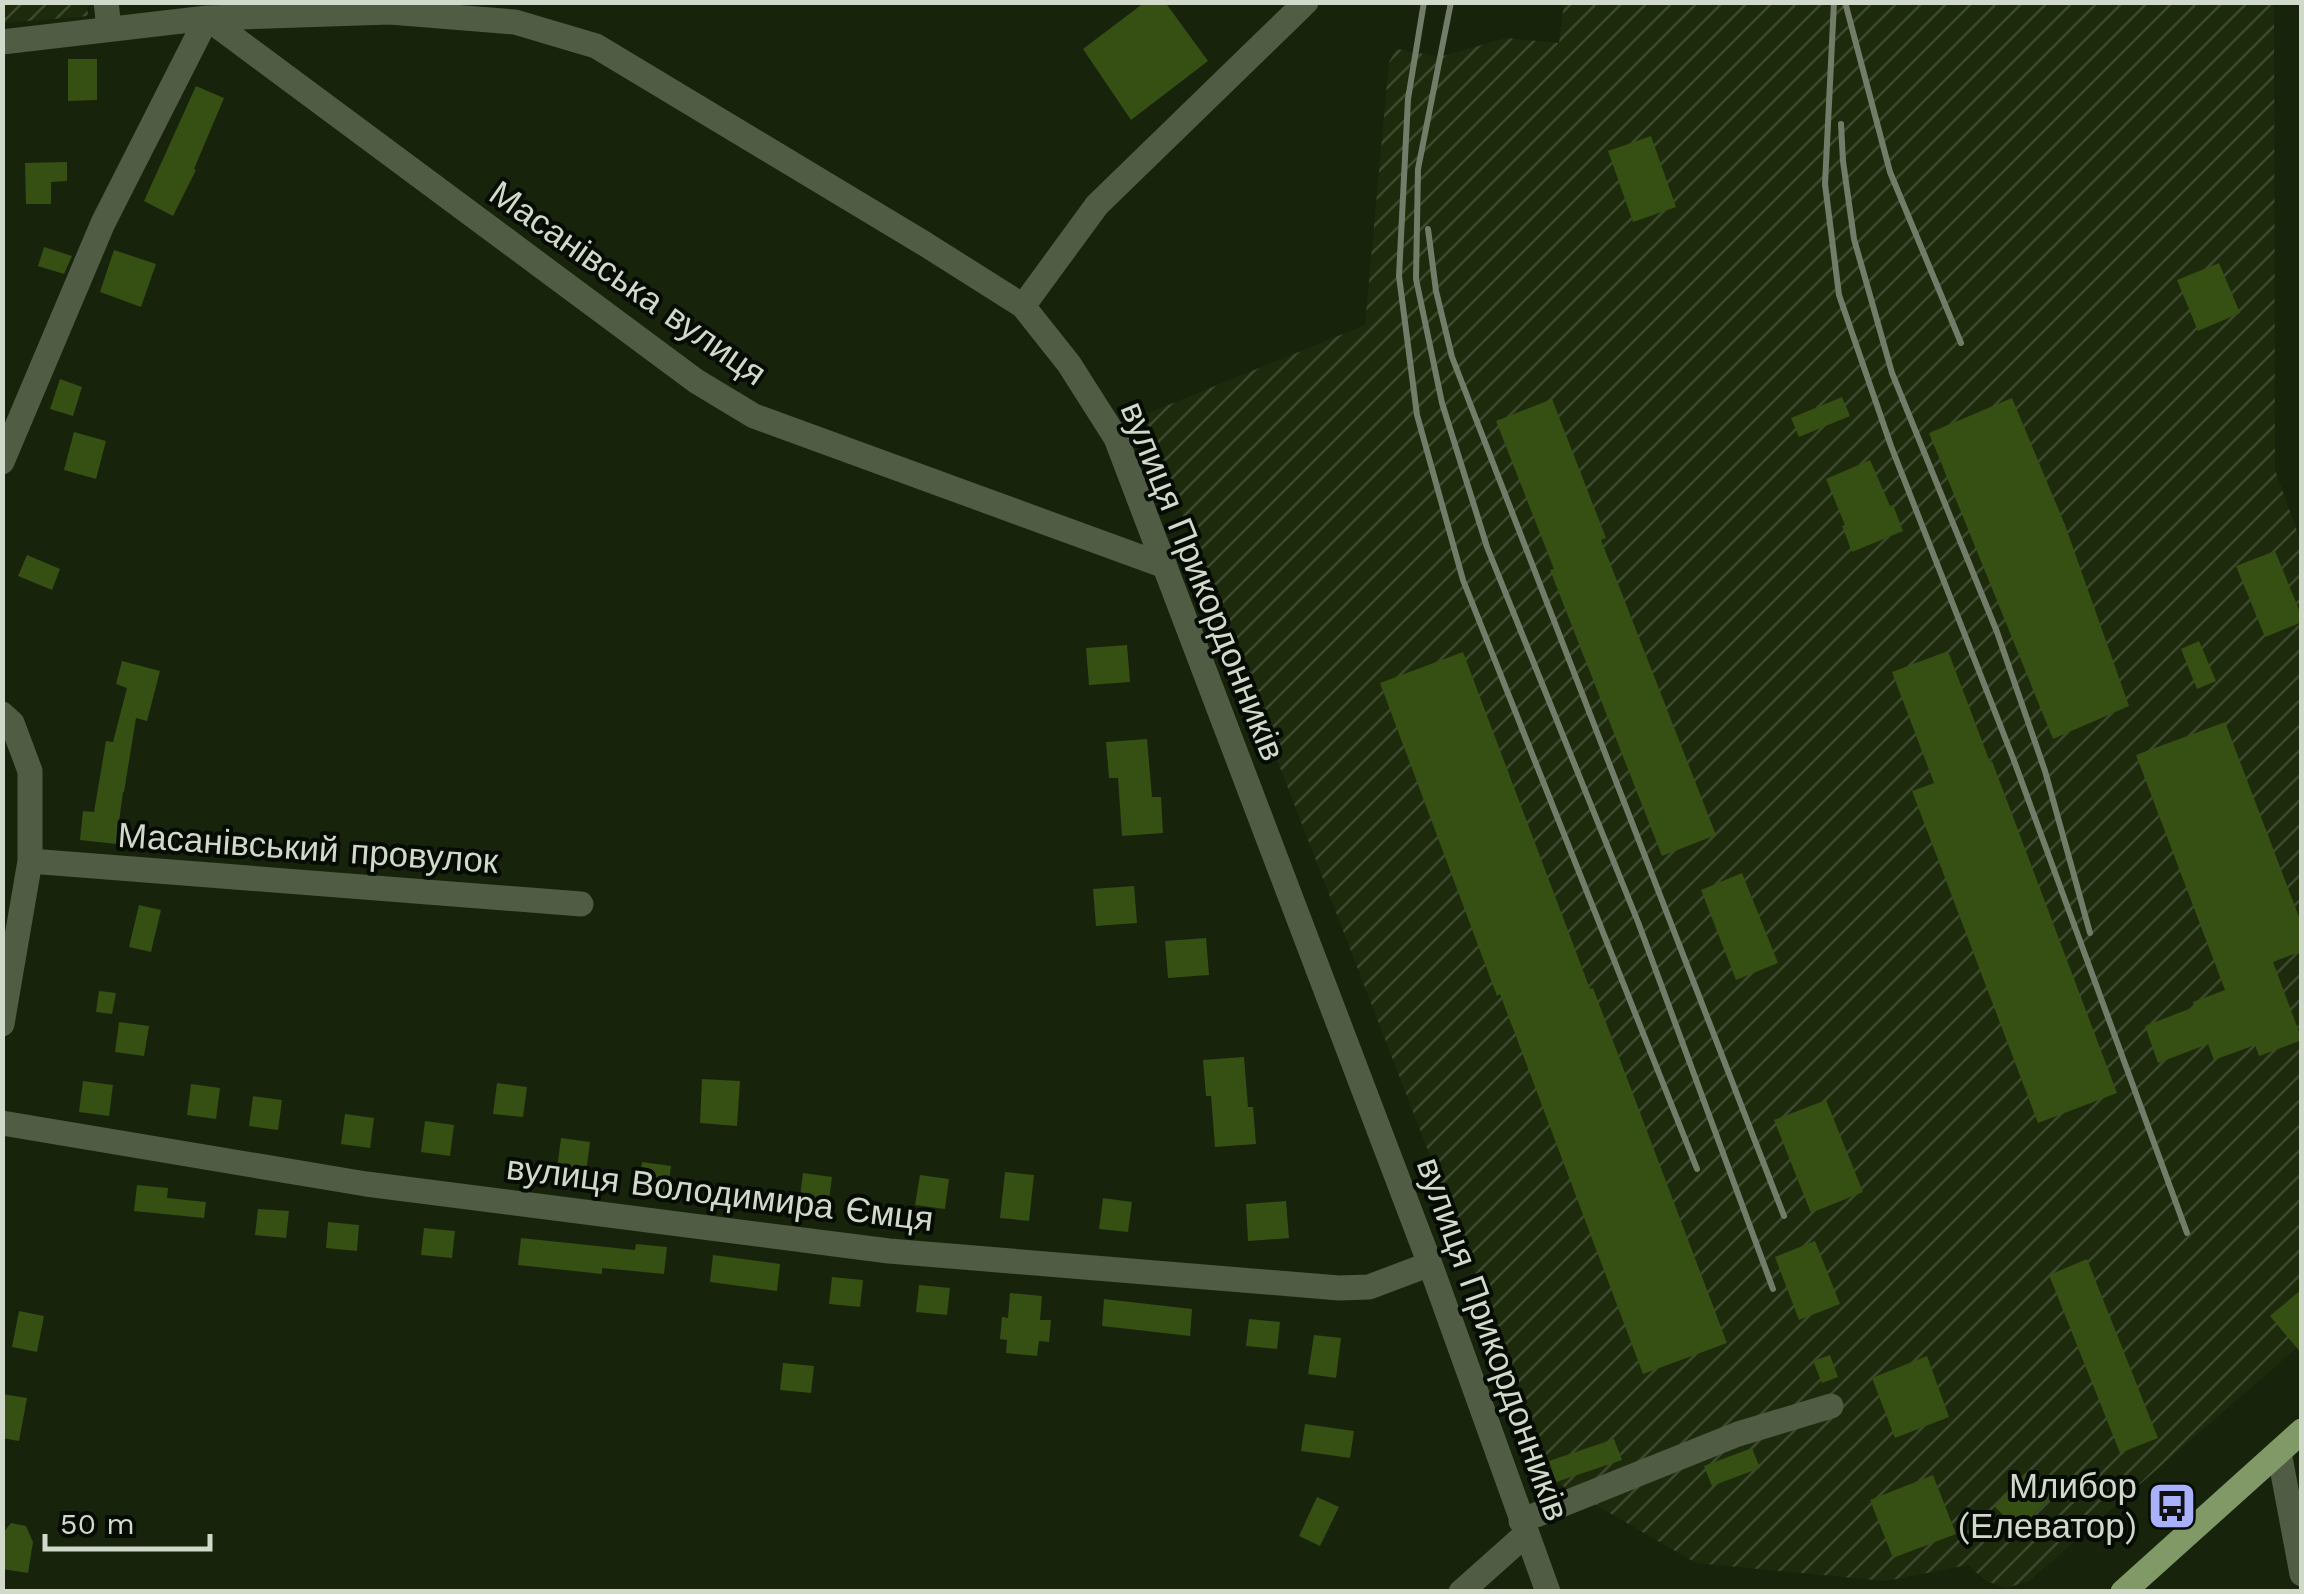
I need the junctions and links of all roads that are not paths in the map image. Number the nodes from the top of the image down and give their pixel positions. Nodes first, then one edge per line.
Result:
1 (1306, 2) edge
2 (212, 10) edge
3 (108, 15) edge
4 (2, 42) edge
5 (1023, 306) junction
6 (2, 462) edge
7 (1164, 566) junction
8 (2, 714) edge
9 (30, 861) junction
10 (581, 904) dead end
11 (2, 1024) edge
12 (2, 1123) edge
13 (1430, 1264) junction
14 (1831, 1406) dead end
15 (2302, 1431) edge
16 (2278, 1452) junction
17 (1524, 1527) junction
18 (2302, 1574) edge
19 (1461, 1592) edge
20 (1548, 1592) edge
21 (2123, 1592) edge

1 - 5 street
2 - 3 street, вулиця Прикордонників
2 - 5 street, вулиця Прикордонників
2 - 6 street
2 - 7 street, Масанівська вулиця
3 - 4 street, вулиця Прикордонників
5 - 7 street, вулиця Прикордонників
7 - 13 street, вулиця Прикордонників
8 - 9 street
9 - 10 street, Масанівський провулок
9 - 11 street
12 - 13 street, вулиця Володимира Ємця
13 - 17 street, вулиця Прикордонників
14 - 17 street
15 - 16 main road
16 - 18 street
16 - 21 main road
17 - 19 street
17 - 20 street, вулиця Прикордонників

